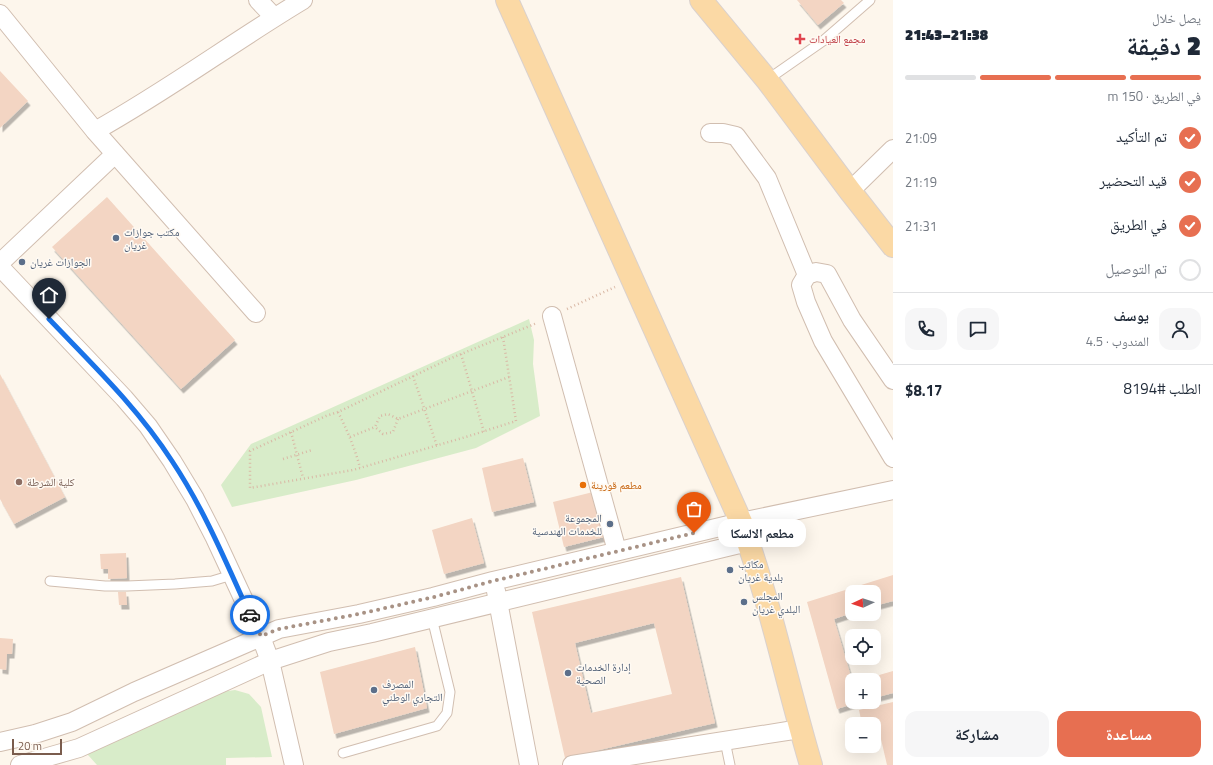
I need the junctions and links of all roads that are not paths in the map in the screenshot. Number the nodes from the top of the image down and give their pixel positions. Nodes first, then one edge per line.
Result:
1 (258, 0) edge
2 (303, 0) edge
3 (507, 0) edge
4 (701, 0) edge
5 (870, 0) edge
6 (0, 14) edge
7 (274, 17) junction
8 (767, 80) junction
9 (95, 131) junction
10 (710, 133) dead end
11 (893, 149) edge
12 (115, 154) junction
13 (850, 191) junction
14 (893, 246) edge
15 (0, 262) edge
16 (0, 267) edge
17 (807, 275) junction
18 (256, 313) dead end
19 (552, 316) road end
20 (893, 380) edge
21 (893, 458) edge
22 (893, 490) edge
23 (741, 522) junction
24 (748, 542) junction
25 (617, 552) junction
26 (232, 575) junction
27 (50, 581) dead end
28 (493, 581) junction
29 (498, 602) junction
30 (432, 618) junction
31 (261, 636) junction
32 (270, 661) junction
33 (800, 729) junction
34 (725, 741) junction
35 (0, 742) edge
36 (343, 753) dead end
37 (590, 764) edge
38 (20, 765) edge
39 (294, 765) edge
40 (529, 765) edge
41 (730, 765) edge
42 (811, 765) edge

1 - 7 street
2 - 7 street
3 - 23 main road
4 - 8 main road
5 - 8 lane
6 - 9 street
7 - 9 street
8 - 13 main road
9 - 12 street
10 - 17 street
11 - 13 street
12 - 15 street
12 - 18 street
13 - 14 main road
16 - 26 street
17 - 20 street
17 - 21 street
19 - 25 street
22 - 23 street
23 - 24 main road
23 - 25 street
24 - 29 street
24 - 33 main road
25 - 28 street
26 - 27 lane
26 - 31 street
28 - 29 street
28 - 31 street
29 - 30 street
29 - 40 street
30 - 32 street
30 - 36 lane
31 - 32 street
31 - 35 street
32 - 38 street
32 - 39 street
33 - 34 street
33 - 42 main road
34 - 37 street
34 - 41 lane

